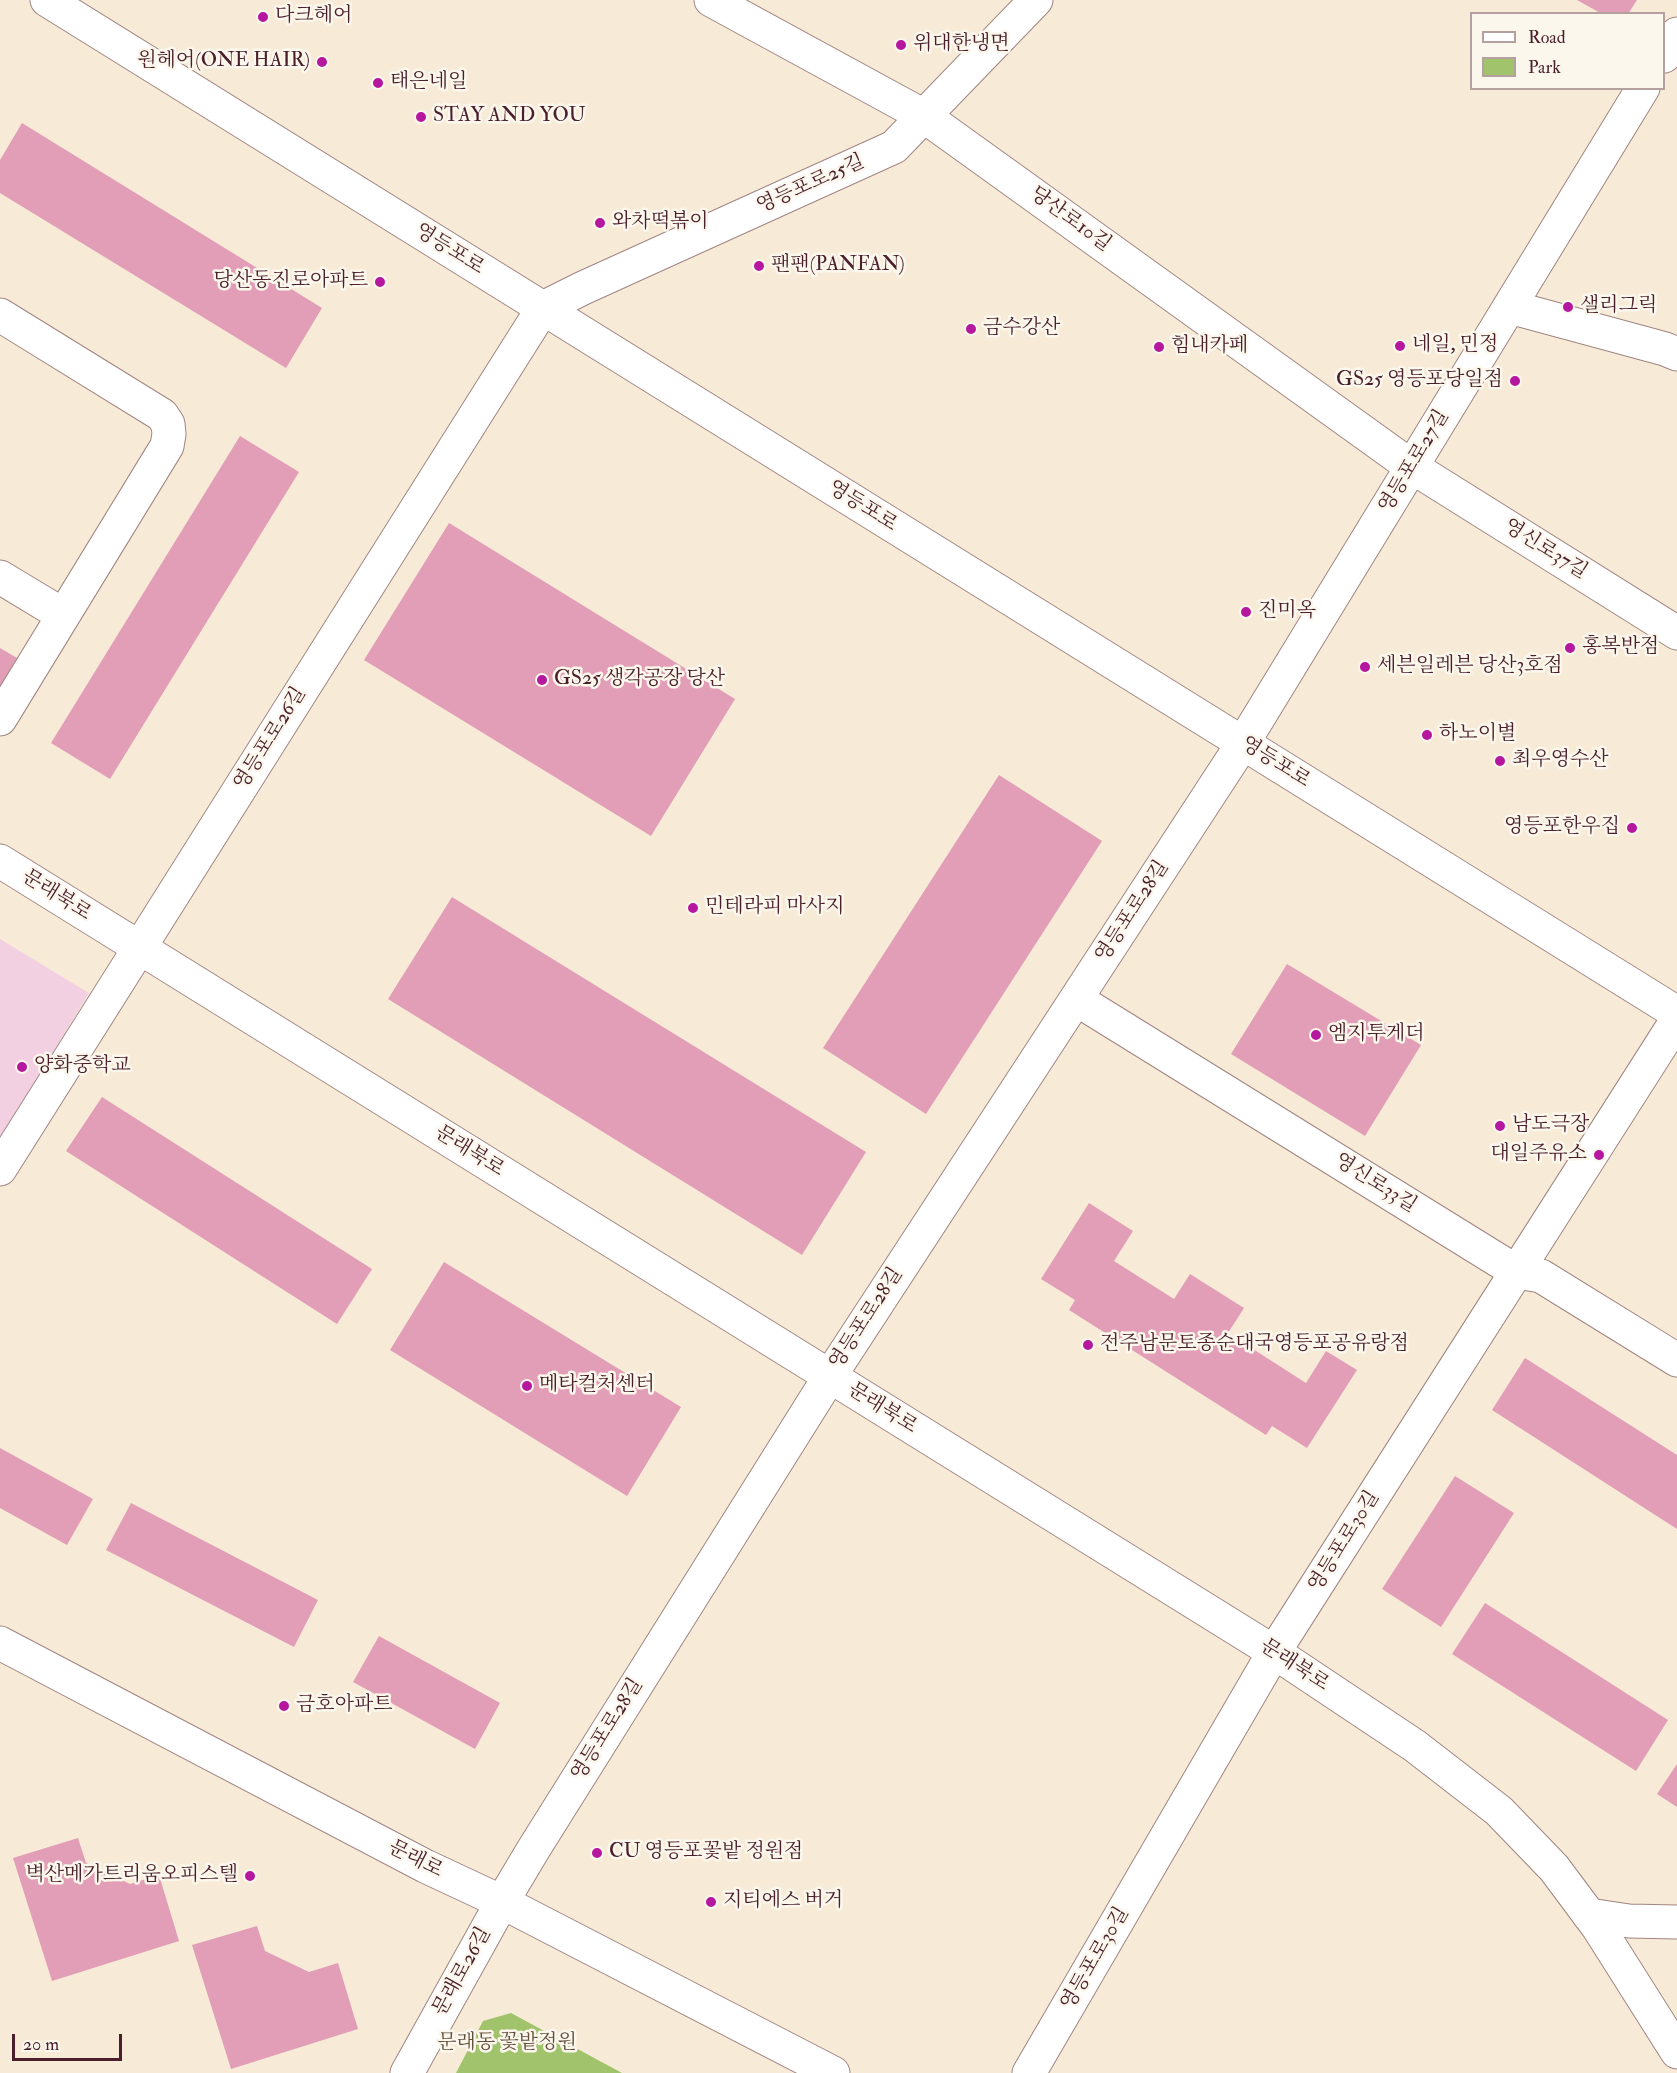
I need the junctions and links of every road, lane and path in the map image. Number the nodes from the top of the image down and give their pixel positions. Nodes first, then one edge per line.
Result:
1 (47, 0) edge
2 (711, 0) edge
3 (1036, 0) edge
4 (1677, 34) edge
5 (1665, 54) edge
6 (1642, 90) edge
7 (924, 116) junction
8 (1510, 307) junction
9 (543, 308) junction
10 (0, 315) edge
11 (1677, 354) edge
12 (1412, 467) junction
13 (0, 577) edge
14 (63, 615) junction
15 (1677, 633) edge
16 (0, 719) edge
17 (1243, 743) junction
18 (0, 861) edge
19 (140, 948) junction
20 (1076, 999) junction
21 (1677, 1013) edge
22 (1677, 1020) edge
23 (0, 1169) edge
24 (1517, 1272) junction
25 (1677, 1360) edge
26 (830, 1376) junction
27 (0, 1642) edge
28 (1274, 1652) junction
29 (502, 1902) junction
30 (1589, 1915) junction
31 (1677, 1922) edge
32 (1677, 2052) edge
33 (407, 2073) edge
34 (833, 2073) edge
35 (1029, 2073) edge

1 - 9 street, 영등포로
2 - 7 street, 당산로10길
3 - 7 street, 영등포로25길
4 - 5 street
6 - 8 street, 영등포로27길
7 - 9 street, 영등포로25길
7 - 12 street, 당산로10길
8 - 11 street
8 - 12 street, 영등포로27길
9 - 17 street, 영등포로
9 - 19 street, 영등포로26길
10 - 14 street
12 - 15 street, 영신로37길
12 - 17 street, 영등포로27길
13 - 14 street
14 - 16 street
17 - 20 street, 영등포로28길
17 - 21 street, 영등포로
18 - 19 street, 문래북로
19 - 23 street, 영등포로26길
19 - 26 street, 문래북로
20 - 24 street, 영신로33길
20 - 26 street, 영등포로28길
22 - 24 street, 영등포로30길
24 - 25 street, 영신로33길
24 - 28 street, 영등포로30길
26 - 28 street, 문래북로
26 - 29 street, 영등포로28길
27 - 29 street, 문래로
28 - 30 street, 문래북로
28 - 35 street, 영등포로30길
29 - 33 street, 문래로26길
29 - 34 street, 문래로
30 - 31 street
30 - 32 street, 문래북로

